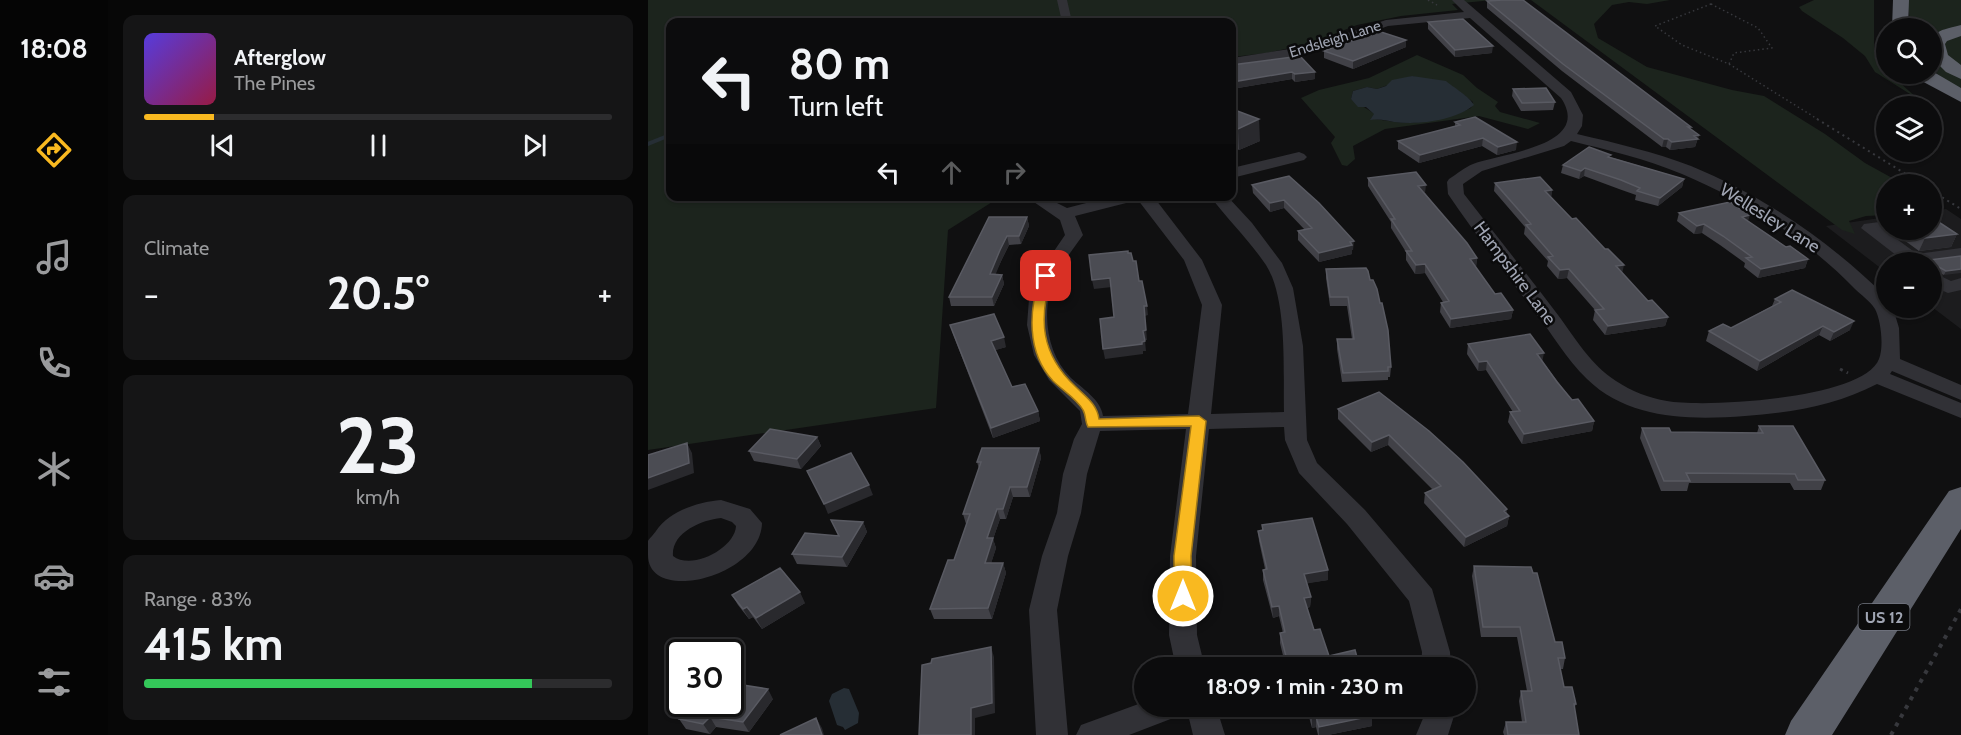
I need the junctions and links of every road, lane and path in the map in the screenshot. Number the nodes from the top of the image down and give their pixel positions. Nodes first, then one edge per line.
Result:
1 (1062, 0) edge
2 (1457, 0) edge
3 (1901, 0) edge
4 (1473, 14) junction
5 (1066, 18) edge
6 (1900, 18) edge
7 (1961, 30) edge
8 (1236, 61) edge
9 (1729, 64) junction
10 (1961, 73) edge
11 (1940, 84) edge
12 (1961, 96) edge
13 (1568, 136) junction
14 (1299, 157) dead end
15 (1236, 172) edge
16 (1906, 174) edge
17 (1942, 197) edge
18 (1041, 201) edge
19 (1115, 201) edge
20 (1148, 201) edge
21 (1223, 201) edge
22 (1961, 209) edge
23 (1064, 214) junction
24 (1886, 240) edge
25 (1958, 244) edge
26 (1902, 252) edge
27 (1937, 252) edge
28 (1942, 283) edge
29 (1961, 285) edge
30 (1884, 369) junction
31 (1961, 393) edge
32 (1961, 411) edge
33 (1294, 418) junction
34 (1199, 421) junction
35 (1093, 424) junction
36 (1961, 500) edge
37 (1961, 609) edge
38 (1188, 657) edge
39 (1436, 657) edge
40 (1140, 717) edge
41 (1204, 717) edge
42 (1439, 717) edge
43 (1052, 735) edge
44 (1092, 735) edge
45 (1209, 735) edge
46 (1432, 735) edge
47 (1807, 735) edge
48 (1891, 735) edge

1 - 5 street
2 - 4 street
3 - 6 highway
4 - 8 street, Endsleigh Lane
4 - 13 street
7 - 10 highway
9 - 9 path
9 - 16 path
11 - 12 highway
13 - 30 street, Wellesley Lane
13 - 30 street, Hampshire Lane
14 - 15 street
17 - 22 path
18 - 23 street
19 - 23 street
20 - 34 street
21 - 33 street
23 - 35 street
24 - 26 street
25 - 27 street
28 - 29 street
30 - 31 street
30 - 32 street
33 - 34 street
33 - 39 street
34 - 35 street
34 - 38 street
35 - 43 street
36 - 47 highway, US 12
37 - 48 path
40 - 44 street
41 - 45 street
42 - 46 street

